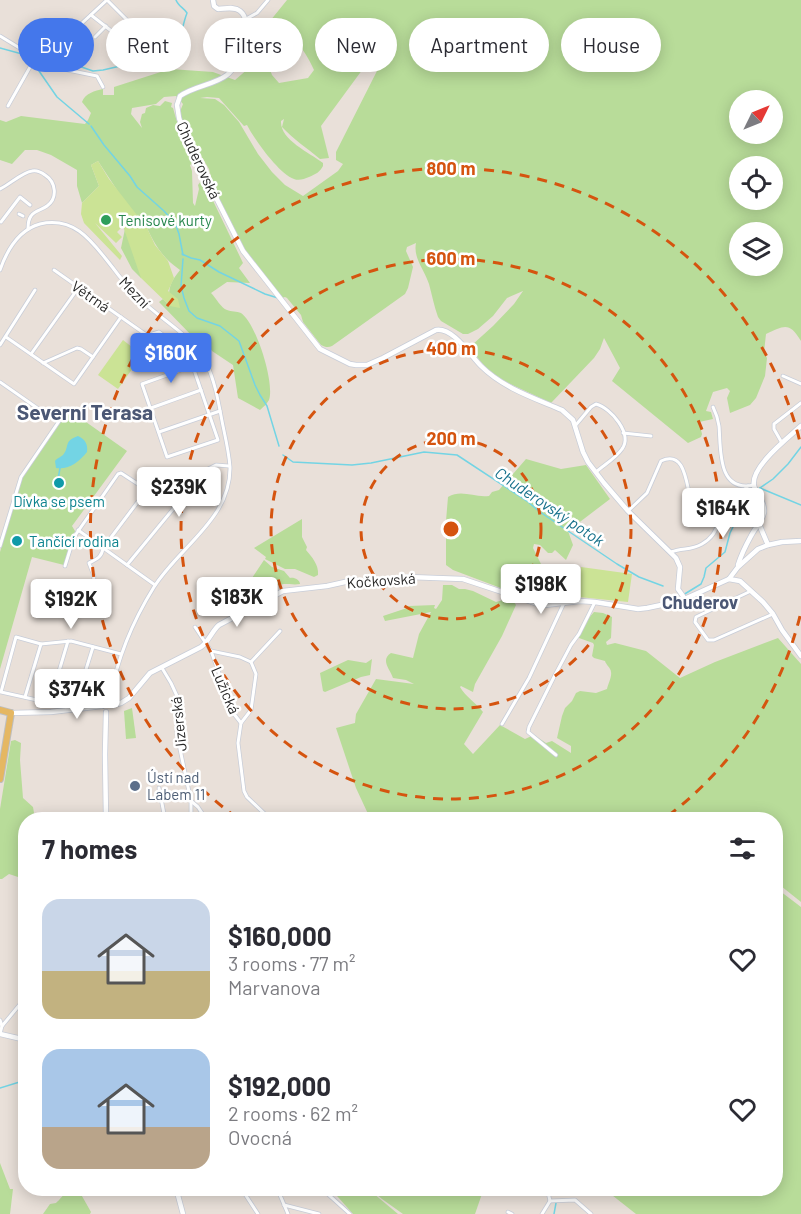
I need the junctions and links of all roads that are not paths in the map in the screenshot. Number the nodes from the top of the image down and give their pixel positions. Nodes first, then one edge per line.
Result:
1 (107, 0) edge
2 (213, 0) edge
3 (268, 0) edge
4 (91, 15) junction
5 (88, 18) edge
6 (125, 18) edge
7 (245, 18) edge
8 (248, 18) edge
9 (106, 26) joint
10 (0, 36) edge
11 (95, 38) dead end
12 (18, 47) edge
13 (28, 72) edge
14 (76, 72) edge
15 (229, 72) edge
16 (103, 87) dead end
17 (8, 106) dead end
18 (0, 189) edge
19 (30, 205) dead end
20 (2, 222) dead end
21 (28, 229) junction
22 (0, 270) edge
23 (54, 270) dead end
24 (79, 287) junction
25 (35, 290) dead end
26 (121, 317) junction
27 (6, 337) junction
28 (0, 345) edge
29 (31, 354) junction
30 (93, 357) junction
31 (44, 363) junction
32 (192, 366) junction
33 (783, 376) dead end
34 (0, 382) edge
35 (801, 384) edge
36 (201, 390) junction
37 (801, 403) edge
38 (713, 407) dead end
39 (151, 408) junction
40 (220, 411) junction
41 (64, 414) dead end
42 (210, 415) junction
43 (53, 419) dead end
44 (575, 426) junction
45 (801, 426) edge
46 (159, 432) junction
47 (623, 433) junction
48 (647, 441) dead end
49 (783, 443) junction
50 (230, 466) junction
51 (596, 472) junction
52 (152, 483) dead end
53 (753, 488) junction
54 (147, 490) junction
55 (628, 511) junction
56 (759, 524) junction
57 (718, 525) junction
58 (78, 530) junction
59 (801, 541) edge
60 (768, 545) junction
61 (0, 546) edge
62 (103, 548) junction
63 (671, 552) junction
64 (127, 565) junction
65 (65, 566) dead end
66 (737, 568) junction
67 (729, 579) junction
68 (93, 585) dead end
69 (155, 585) junction
70 (751, 591) junction
71 (679, 594) junction
72 (595, 602) junction
73 (674, 602) junction
74 (564, 603) junction
75 (773, 614) junction
76 (195, 627) dead end
77 (280, 631) dead end
78 (68, 641) junction
79 (206, 643) junction
80 (41, 644) junction
81 (93, 647) junction
82 (211, 651) junction
83 (121, 654) junction
84 (801, 656) edge
85 (251, 662) junction
86 (162, 668) junction
87 (1, 692) edge
88 (78, 695) junction
89 (25, 697) junction
90 (51, 698) junction
91 (109, 700) junction
92 (113, 705) junction
93 (102, 706) junction
94 (81, 708) junction
95 (0, 710) edge
96 (106, 712) junction
97 (11, 713) junction
98 (0, 714) edge
99 (241, 723) junction
100 (502, 724) dead end
101 (556, 756) dead end
102 (0, 779) edge
103 (159, 788) dead end
104 (191, 801) junction
105 (106, 812) edge
106 (164, 812) edge
107 (191, 812) edge
108 (201, 812) edge
109 (263, 812) edge
110 (18, 1007) edge
111 (0, 1020) edge
112 (2, 1026) junction
113 (0, 1034) edge
114 (18, 1038) edge
115 (178, 1196) edge
116 (246, 1196) edge
117 (281, 1196) edge
118 (330, 1196) edge
119 (549, 1196) edge
120 (550, 1201) junction
121 (285, 1205) junction
122 (183, 1214) edge
123 (258, 1214) edge
124 (288, 1214) edge
125 (320, 1214) edge
126 (350, 1214) edge
127 (542, 1214) edge
128 (591, 1214) edge

1 - 4 street
1 - 6 street
2 - 7 street
3 - 8 street
4 - 5 street
4 - 9 street
9 - 11 street
10 - 12 street
13 - 17 street
14 - 16 street
15 - 44 street, Chuderovská
18 - 21 street
19 - 20 street
21 - 22 street
21 - 40 street, Mezní
23 - 24 street, Větrná
24 - 26 street, Větrná
24 - 29 street
25 - 27 street
26 - 30 street
26 - 32 street, Větrná
27 - 28 street
27 - 29 street
29 - 31 street
30 - 31 street
30 - 31 street
32 - 36 street
32 - 39 street
33 - 35 street
34 - 43 street
36 - 39 street
36 - 42 street
37 - 49 street
38 - 53 street
39 - 46 street
40 - 42 street
40 - 50 street, Mezní
41 - 61 street
42 - 46 street
42 - 46 street
44 - 47 street
44 - 51 street
45 - 49 street
47 - 48 street
47 - 51 street
49 - 53 street
50 - 64 street
50 - 69 street, Mezní
51 - 55 street
52 - 54 street
53 - 56 street
53 - 57 street
54 - 58 street
54 - 62 street
55 - 57 street
55 - 63 street
56 - 60 street
56 - 66 street
57 - 63 street
58 - 62 street
58 - 65 street
59 - 60 street
60 - 66 street
62 - 64 street
62 - 68 street
63 - 71 street
64 - 69 street
66 - 67 street
67 - 70 street
67 - 71 street, Kočkovská
69 - 83 street, Mezní
70 - 75 street
70 - 75 street
71 - 73 street, Kočkovská
71 - 73 street
72 - 73 street, Kočkovská
72 - 74 street, Kočkovská
72 - 101 street
74 - 79 street, Kočkovská
74 - 100 street
75 - 84 street
76 - 79 street, Lužická
77 - 85 street
78 - 80 street
78 - 81 street
78 - 90 street
79 - 82 street, Lužická
79 - 86 street, Kočkovská
80 - 87 street
80 - 89 street
81 - 83 street
81 - 88 street
82 - 85 street
82 - 99 street, Lužická
83 - 91 street, Mezní
85 - 99 street
86 - 92 street, Kočkovská
86 - 104 street, Jizerská
87 - 89 street
88 - 90 street
88 - 94 street
89 - 90 street
91 - 92 street
91 - 93 street
92 - 96 street
93 - 94 street
93 - 96 street
94 - 97 street
95 - 97 main road
96 - 105 street
97 - 98 main road
97 - 102 main road
99 - 109 street, Lužická
103 - 106 street
104 - 107 street, Jizerská
104 - 108 street
110 - 112 street
111 - 112 street
112 - 113 street
113 - 114 street
115 - 122 street
116 - 123 street
117 - 121 street
118 - 126 street
119 - 120 street
120 - 127 street
120 - 128 street
121 - 124 street
121 - 125 street

